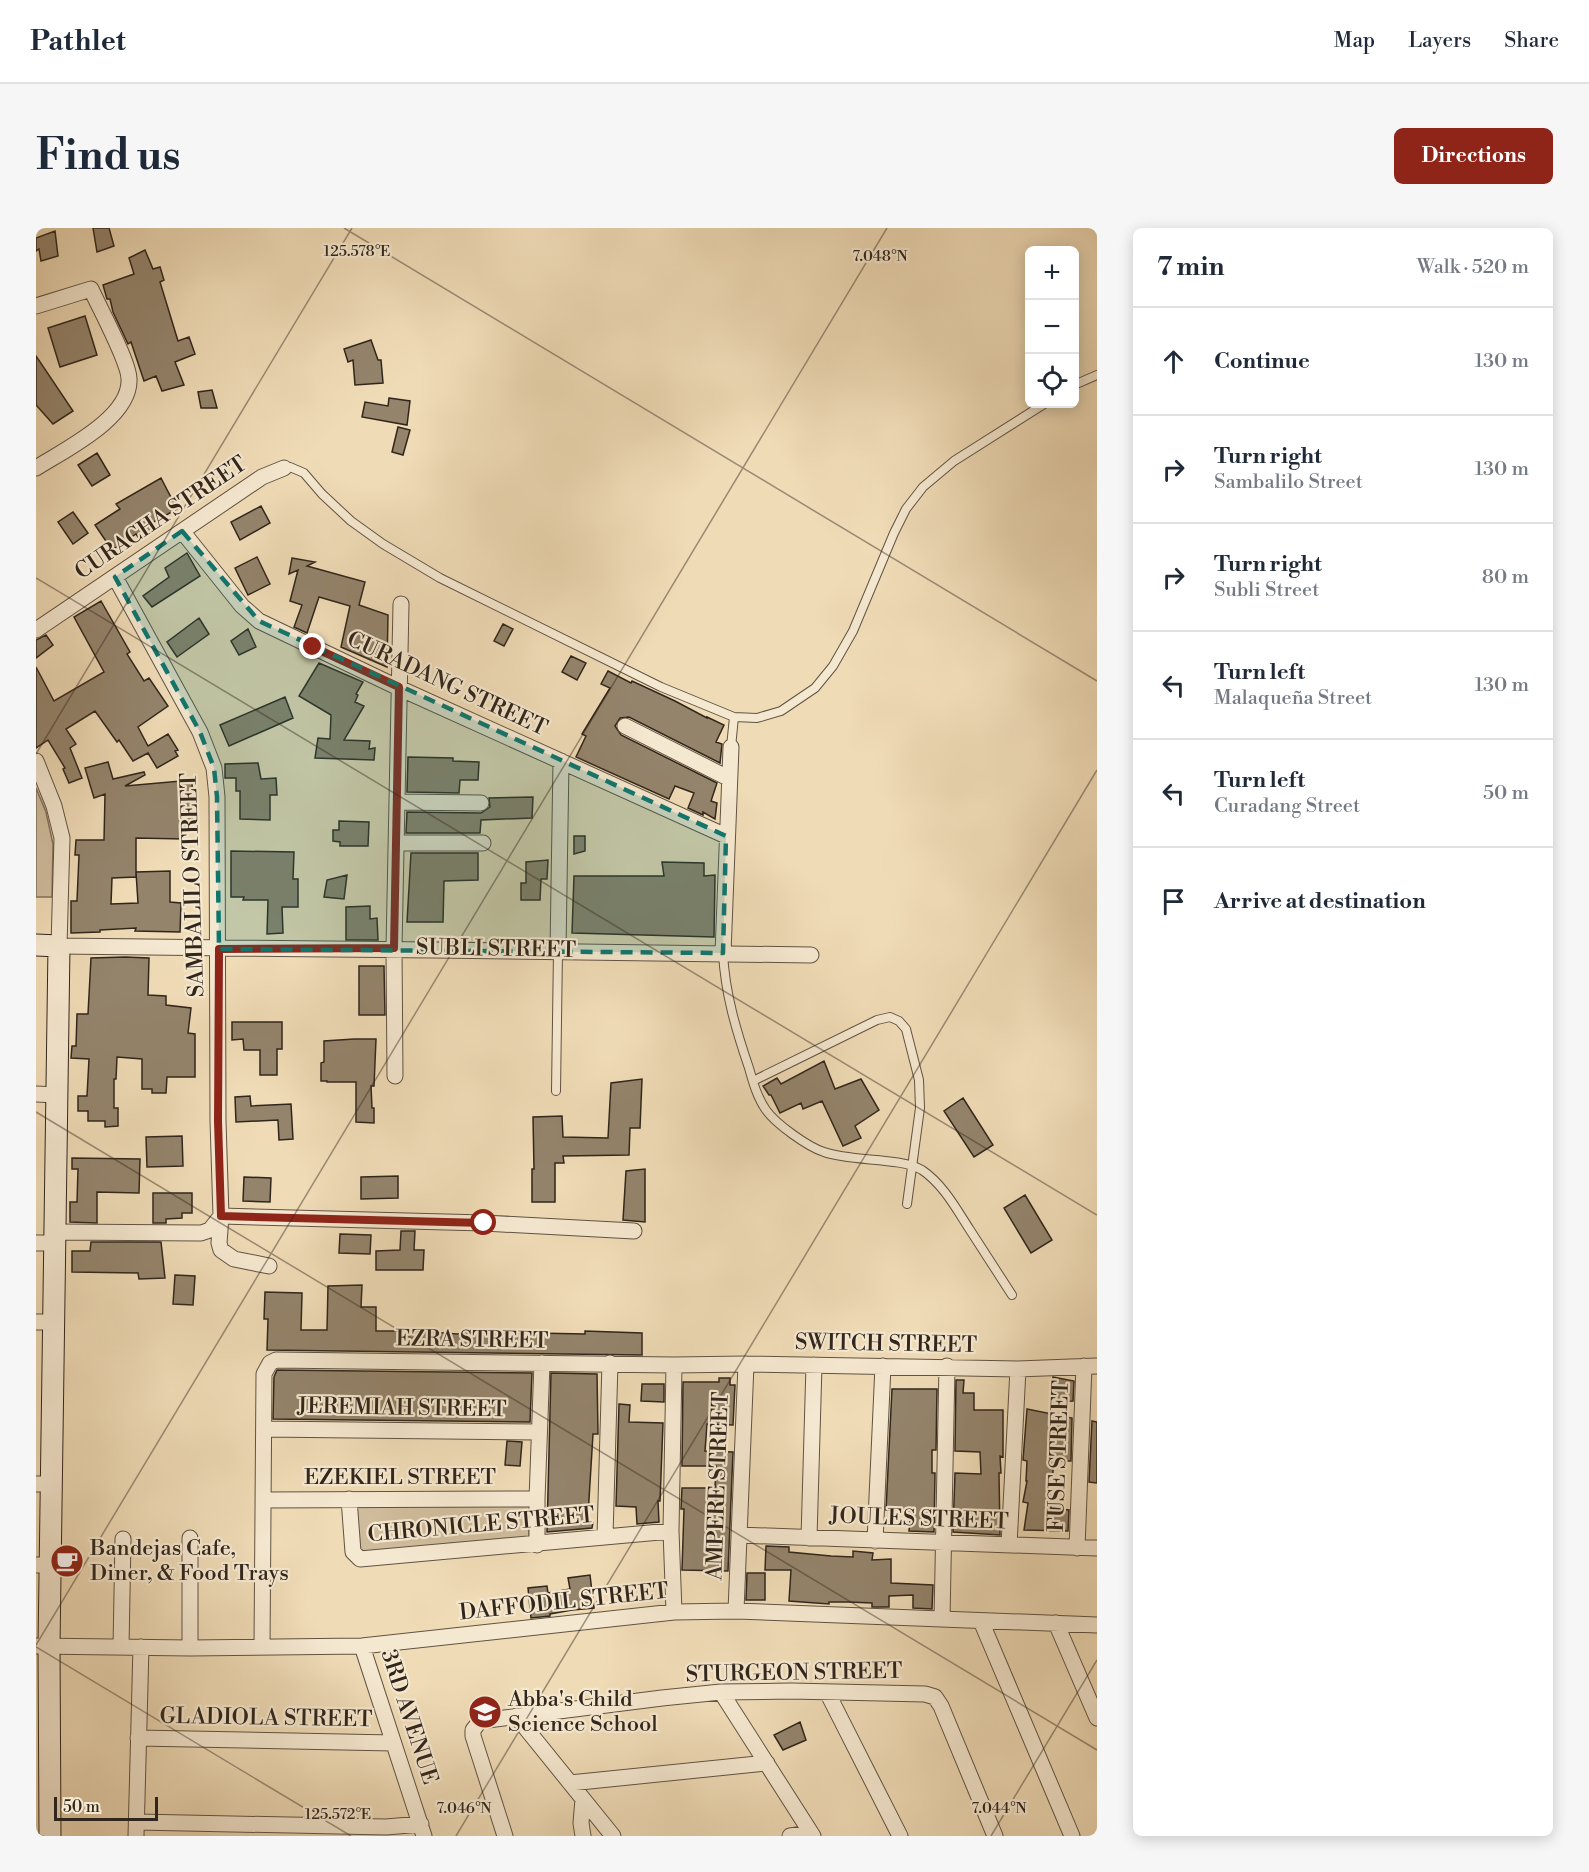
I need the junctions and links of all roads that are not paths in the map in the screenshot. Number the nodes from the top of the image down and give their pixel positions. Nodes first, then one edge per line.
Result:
1 (36, 306) edge
2 (1097, 375) edge
3 (1079, 383) edge
4 (1037, 408) edge
5 (36, 468) edge
6 (284, 468) joint
7 (182, 531) junction
8 (115, 577) junction
9 (401, 604) dead end
10 (36, 630) edge
11 (399, 687) junction
12 (734, 717) junction
13 (625, 726) dead end
14 (730, 747) joint
15 (36, 761) edge
16 (561, 761) junction
17 (728, 778) junction
18 (397, 802) junction
19 (481, 802) dead end
20 (726, 836) junction
21 (396, 843) junction
22 (483, 843) dead end
23 (36, 945) edge
24 (59, 946) junction
25 (394, 948) junction
26 (219, 949) junction
27 (558, 950) junction
28 (723, 953) junction
29 (811, 955) dead end
30 (395, 1076) dead end
31 (753, 1081) junction
32 (556, 1091) dead end
33 (36, 1094) edge
34 (58, 1095) junction
35 (912, 1165) junction
36 (907, 1204) dead end
37 (221, 1216) junction
38 (634, 1231) dead end
39 (49, 1239) edge
40 (269, 1266) dead end
41 (1012, 1295) dead end
42 (45, 1322) edge
43 (542, 1364) junction
44 (610, 1364) junction
45 (746, 1364) junction
46 (674, 1365) junction
47 (814, 1365) junction
48 (883, 1366) junction
49 (947, 1366) junction
50 (1091, 1366) edge
51 (1018, 1368) junction
52 (44, 1405) edge
53 (264, 1429) junction
54 (539, 1432) junction
55 (44, 1484) edge
56 (348, 1499) junction
57 (537, 1499) junction
58 (263, 1500) junction
59 (671, 1531) junction
60 (739, 1535) junction
61 (605, 1536) junction
62 (190, 1538) dead end
63 (809, 1538) junction
64 (123, 1539) dead end
65 (875, 1541) junction
66 (944, 1543) junction
67 (537, 1545) junction
68 (1009, 1545) junction
69 (1077, 1548) junction
70 (1097, 1548) edge
71 (44, 1565) edge
72 (736, 1611) junction
73 (674, 1612) junction
74 (942, 1619) junction
75 (981, 1621) junction
76 (1056, 1623) junction
77 (1097, 1625) edge
78 (43, 1646) edge
79 (362, 1646) junction
80 (121, 1647) junction
81 (141, 1647) junction
82 (262, 1647) junction
83 (190, 1648) junction
84 (721, 1692) junction
85 (827, 1692) junction
86 (516, 1716) junction
87 (1097, 1718) edge
88 (43, 1729) edge
89 (138, 1737) junction
90 (393, 1743) junction
91 (767, 1763) junction
92 (570, 1783) junction
93 (583, 1799) junction
94 (137, 1829) edge
95 (422, 1830) edge
96 (812, 1835) edge
97 (50, 1836) edge
98 (505, 1836) edge
99 (583, 1836) edge
100 (613, 1836) edge
101 (790, 1836) edge
102 (900, 1836) edge
103 (995, 1836) edge
104 (1072, 1836) edge

1 - 5 street
2 - 3 lane
4 - 12 lane
6 - 7 street, CURACHA STREET
6 - 12 lane
7 - 8 street, CURACHA STREET
7 - 11 street, CURADANG STREET
8 - 10 street, CURACHA STREET
8 - 26 street, SAMBALILO STREET
9 - 11 street
11 - 16 street, CURADANG STREET
11 - 18 street
12 - 14 lane
13 - 17 street
14 - 17 street
15 - 24 street
16 - 20 street, CURADANG STREET
16 - 27 street
17 - 20 street
18 - 19 street
18 - 21 street
20 - 28 street
21 - 22 street
21 - 25 street
23 - 24 street, SUBLI STREET
24 - 26 street, SUBLI STREET
24 - 34 street
25 - 26 street, SUBLI STREET
25 - 27 street, SUBLI STREET
25 - 30 street
26 - 37 street, SAMBALILO STREET
27 - 28 street, SUBLI STREET
27 - 32 lane
28 - 29 street, SUBLI STREET
28 - 31 lane
31 - 35 lane
31 - 35 lane
33 - 34 street
34 - 39 street
35 - 36 lane
35 - 41 lane
37 - 38 street
37 - 39 street
37 - 40 street, SAMBALILO STREET
39 - 42 street
42 - 52 street
43 - 44 street, EZRA STREET
43 - 53 street, EZRA STREET
43 - 54 street
44 - 46 street, EZRA STREET
44 - 61 street
45 - 46 street, SWITCH STREET
45 - 47 street, SWITCH STREET
45 - 60 street, AMPERE STREET
46 - 59 street
47 - 48 street, SWITCH STREET
47 - 63 street
48 - 49 street, SWITCH STREET
48 - 65 street
49 - 51 street, SWITCH STREET
49 - 66 street
50 - 51 street, SWITCH STREET
50 - 69 street, FUSE STREET
51 - 68 street
52 - 55 street
53 - 54 street, JEREMIAH STREET
53 - 58 street
54 - 57 street
55 - 71 street
56 - 57 street, EZEKIEL STREET
56 - 58 street, EZEKIEL STREET
56 - 67 street, CHRONICLE STREET
57 - 67 street
58 - 82 street
59 - 61 street, CHRONICLE STREET
59 - 73 street
60 - 63 street, JOULES STREET
60 - 72 street, AMPERE STREET
61 - 67 street, CHRONICLE STREET
62 - 83 street
63 - 65 street, JOULES STREET
64 - 80 street
65 - 66 street, JOULES STREET
66 - 68 street, JOULES STREET
66 - 74 street
68 - 69 street, JOULES STREET
69 - 70 street, JOULES STREET
71 - 78 street
72 - 73 street, DAFFODIL STREET
72 - 74 street, DAFFODIL STREET
73 - 79 street, DAFFODIL STREET
74 - 75 street, DAFFODIL STREET
75 - 76 street, DAFFODIL STREET
75 - 104 street
76 - 77 street, DAFFODIL STREET
76 - 87 street
78 - 80 street, DAFFODIL STREET
78 - 88 street
79 - 82 street, DAFFODIL STREET
79 - 90 street, 3RD AVENUE
80 - 81 street, DAFFODIL STREET
81 - 83 street, DAFFODIL STREET
81 - 89 street
82 - 83 street, DAFFODIL STREET
84 - 85 street, STURGEON STREET
84 - 86 street, STURGEON STREET
84 - 91 street
85 - 102 street
85 - 103 street, STURGEON STREET
86 - 92 street
86 - 98 street, STURGEON STREET
88 - 97 street
89 - 90 street, GLADIOLA STREET
89 - 94 street
90 - 95 street, 3RD AVENUE
91 - 92 street
91 - 96 street
92 - 93 street
93 - 99 street
93 - 100 street
94 - 95 street
96 - 101 street

